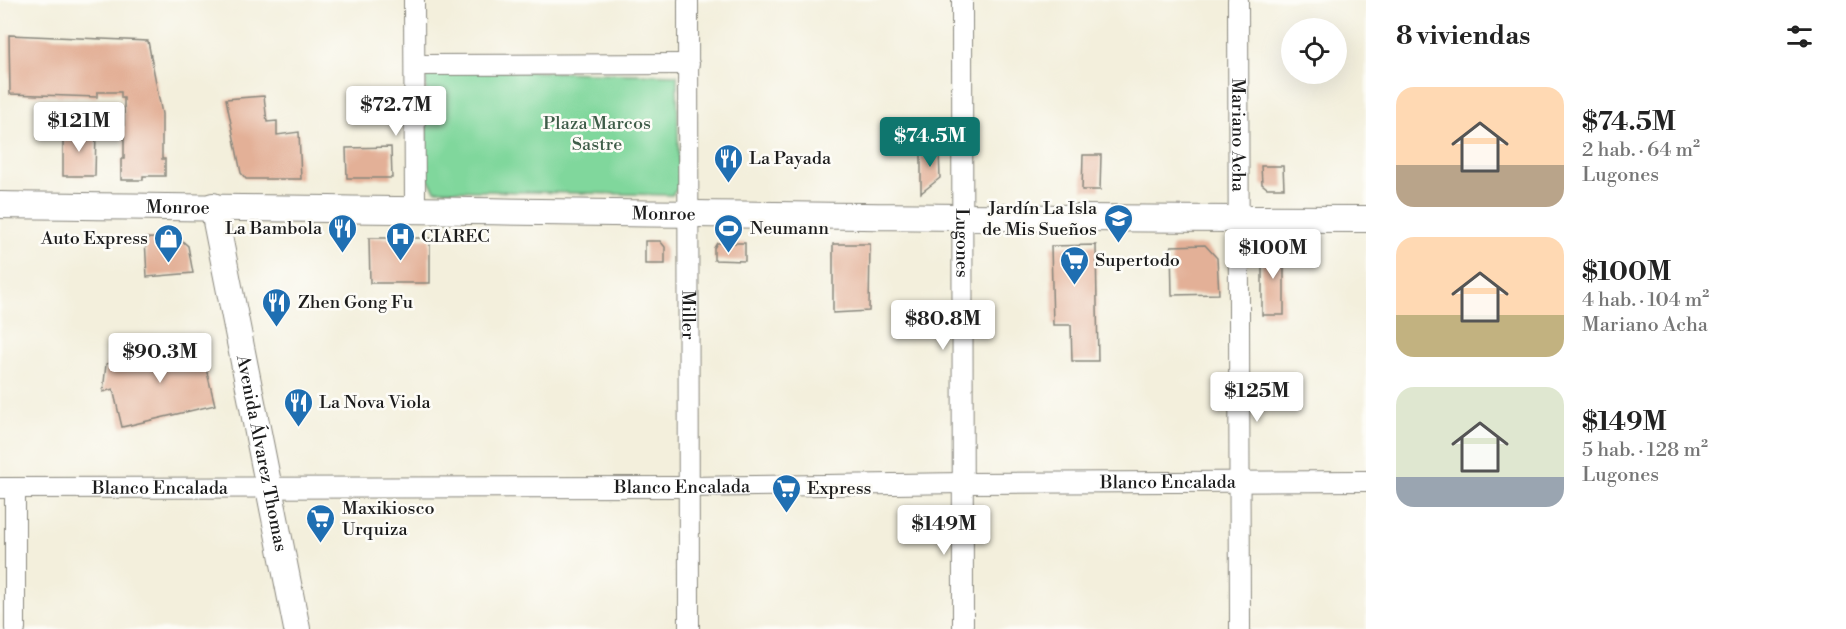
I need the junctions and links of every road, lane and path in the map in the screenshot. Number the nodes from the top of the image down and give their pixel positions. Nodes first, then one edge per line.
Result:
1 (414, 0) edge
2 (688, 0) edge
3 (962, 0) edge
4 (1238, 0) edge
5 (689, 64) junction
6 (415, 65) junction
7 (0, 205) edge
8 (213, 206) junction
9 (415, 209) junction
10 (688, 215) junction
11 (961, 218) junction
12 (1237, 218) junction
13 (1366, 219) edge
14 (1239, 481) junction
15 (1366, 481) edge
16 (963, 483) junction
17 (688, 487) junction
18 (7, 488) edge
19 (269, 488) junction
20 (15, 629) edge
21 (297, 629) edge
22 (688, 629) edge
23 (963, 629) edge
24 (1240, 629) edge

1 - 6 street
2 - 5 street, Miller
3 - 11 street, Lugones
4 - 12 street, Mariano Acha
5 - 6 street
5 - 10 street, Miller
6 - 9 street
7 - 8 main road, Monroe
8 - 9 main road, Monroe
8 - 19 main road, Avenida Álvarez Thomas
9 - 10 main road, Monroe
10 - 11 main road, Monroe
10 - 17 street, Miller
11 - 12 main road, Monroe
11 - 16 street, Lugones
12 - 13 main road, Monroe
12 - 14 street, Mariano Acha
14 - 15 street, Blanco Encalada
14 - 16 street, Blanco Encalada
14 - 24 street, Mariano Acha
16 - 17 street, Blanco Encalada
16 - 23 street, Lugones
17 - 19 street, Blanco Encalada
17 - 22 street, Miller
18 - 19 street, Blanco Encalada
18 - 20 street
19 - 21 main road, Avenida Álvarez Thomas

